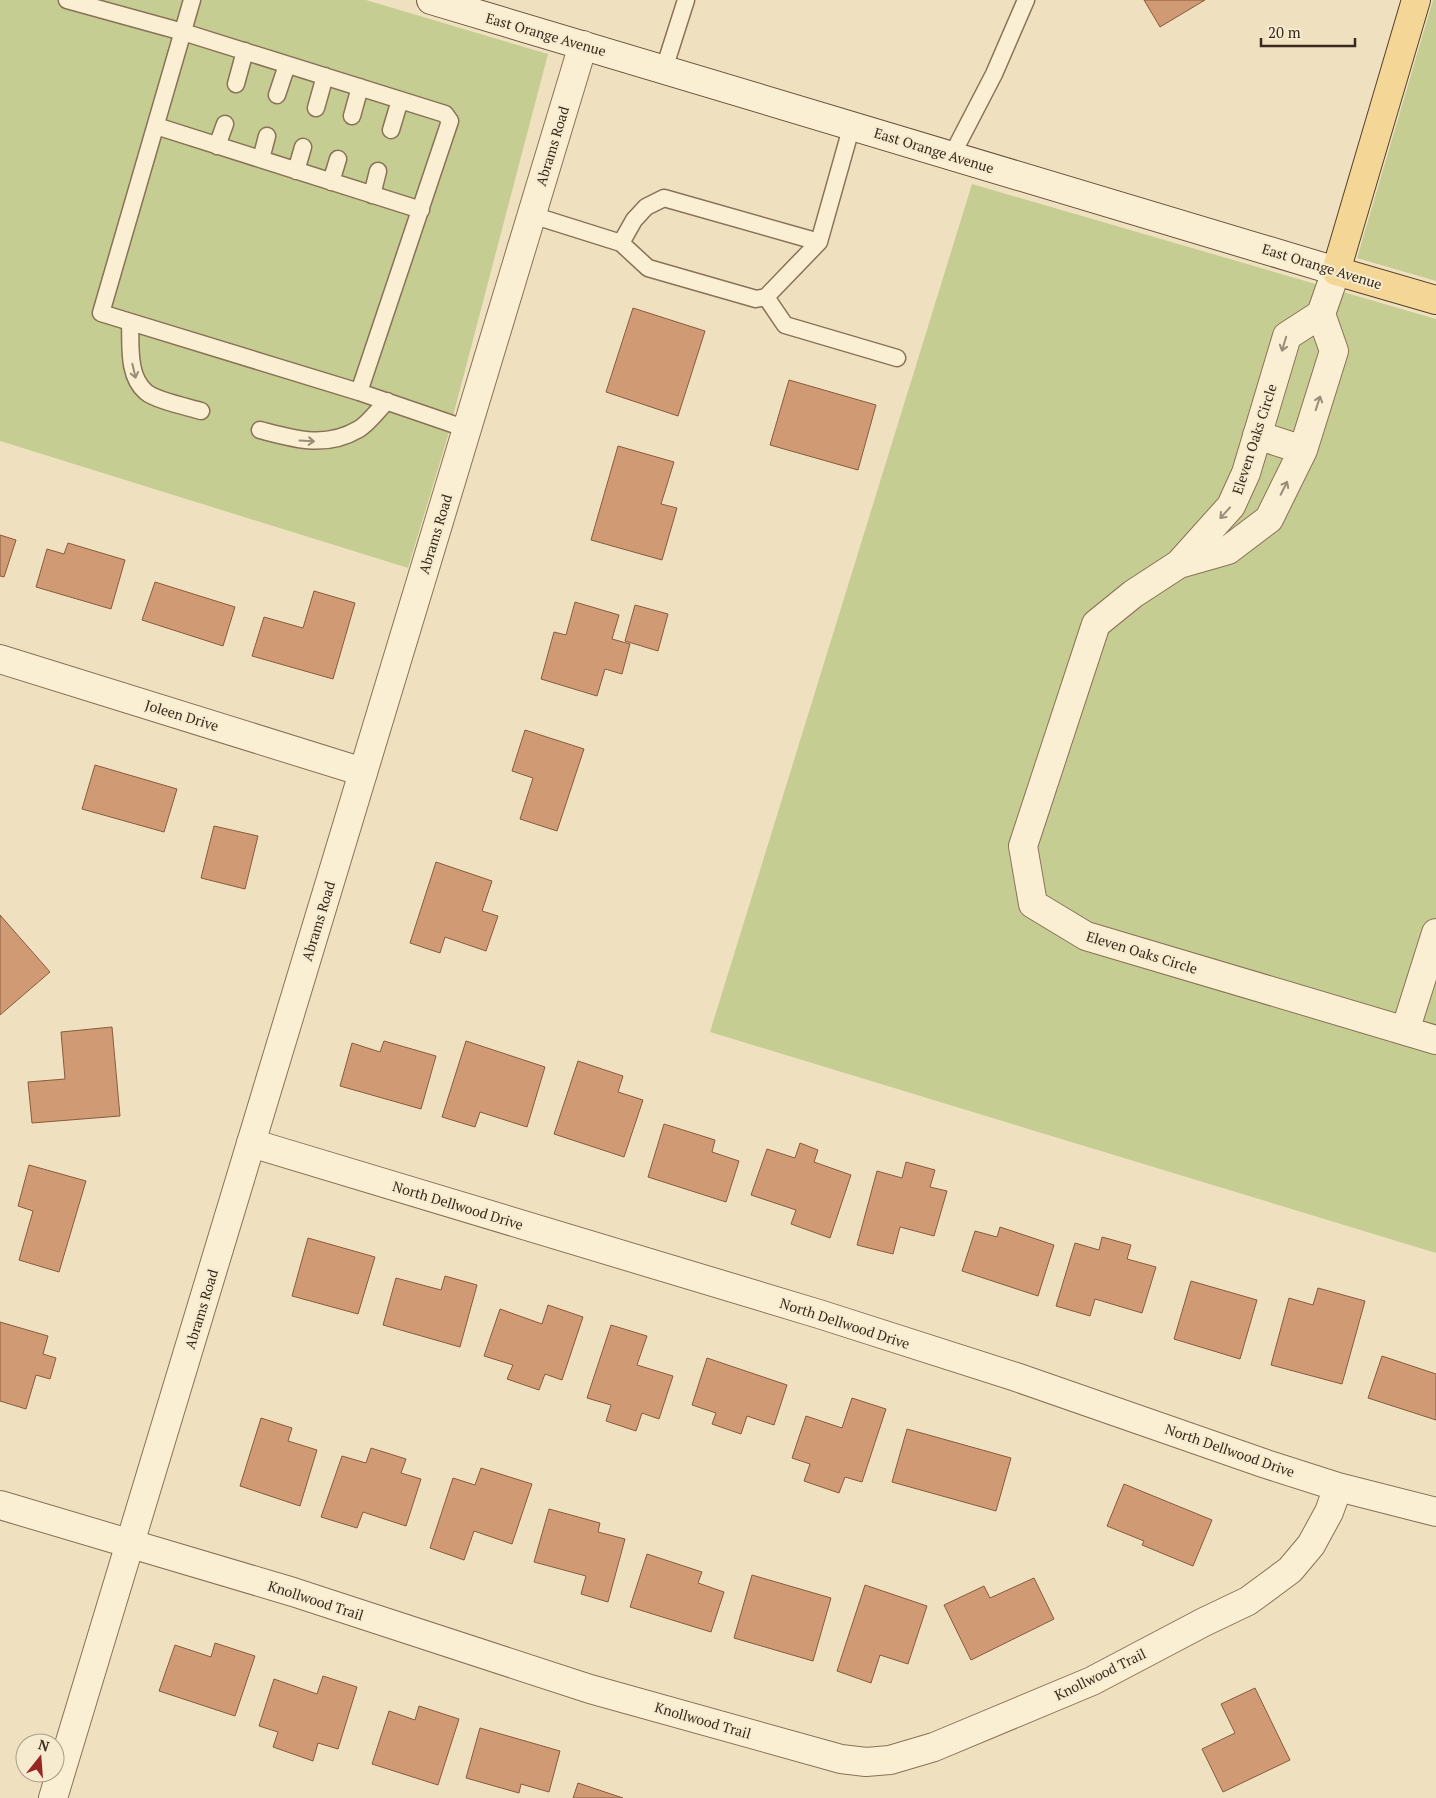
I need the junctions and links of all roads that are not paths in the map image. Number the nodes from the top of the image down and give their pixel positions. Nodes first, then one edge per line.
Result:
1 (67, 0) edge
2 (192, 0) edge
3 (431, 0) edge
4 (686, 0) edge
5 (1026, 0) edge
6 (1416, 0) edge
7 (183, 32) junction
8 (583, 45) junction
9 (245, 51) junction
10 (287, 65) junction
11 (664, 69) junction
12 (325, 76) junction
13 (236, 84) dead end
14 (360, 88) junction
15 (277, 96) dead end
16 (400, 100) junction
17 (316, 108) dead end
18 (352, 116) dead end
19 (224, 124) dead end
20 (852, 125) junction
21 (156, 126) junction
22 (391, 130) dead end
23 (267, 136) dead end
24 (217, 146) junction
25 (303, 148) dead end
26 (952, 155) junction
27 (338, 159) dead end
28 (261, 160) junction
29 (296, 171) junction
30 (378, 172) dead end
31 (331, 182) junction
32 (372, 194) junction
33 (421, 210) junction
34 (532, 215) junction
35 (819, 242) junction
36 (621, 243) junction
37 (1336, 270) junction
38 (766, 297) junction
39 (1436, 300) edge
40 (1321, 314) junction
41 (130, 322) junction
42 (897, 358) dead end
43 (359, 392) junction
44 (387, 401) junction
45 (201, 411) dead end
46 (467, 429) junction
47 (260, 430) dead end
48 (1257, 435) junction
49 (1303, 450) junction
50 (1180, 564) junction
51 (0, 659) edge
52 (363, 772) junction
53 (1436, 933) edge
54 (1405, 1031) junction
55 (1436, 1040) edge
56 (251, 1143) junction
57 (1338, 1487) junction
58 (0, 1506) edge
59 (1436, 1512) edge
60 (130, 1544) junction
61 (53, 1798) edge

1 - 7 lane
2 - 7 lane
3 - 8 street, East Orange Avenue
4 - 11 lane
5 - 26 lane
6 - 37 main road
7 - 9 lane
7 - 21 lane
8 - 11 street, East Orange Avenue
8 - 34 street, Abrams Road
9 - 10 lane
9 - 13 lane
10 - 12 lane
10 - 15 lane
11 - 20 street, East Orange Avenue
12 - 14 lane
12 - 17 lane
14 - 16 lane
14 - 18 lane
16 - 22 lane
16 - 33 lane
19 - 24 lane
20 - 26 street, East Orange Avenue
20 - 35 lane
21 - 24 lane
21 - 41 lane
23 - 28 lane
24 - 28 lane
25 - 29 lane
26 - 37 street, East Orange Avenue
27 - 31 lane
28 - 29 lane
29 - 31 lane
30 - 32 lane
31 - 32 lane
32 - 33 lane
33 - 43 lane
34 - 36 lane
34 - 46 street, Abrams Road
35 - 36 lane
35 - 38 lane
36 - 38 lane
37 - 39 main road, East Orange Avenue
37 - 40 street
38 - 42 lane
40 -> 48 street, Eleven Oaks Circle
49 -> 40 street, Eleven Oaks Circle
41 - 43 lane
41 -> 45 lane
43 - 44 lane
44 - 46 lane
47 -> 44 lane
46 - 52 street, Abrams Road
48 - 49 street
48 -> 50 street, Eleven Oaks Circle
50 -> 49 street, Eleven Oaks Circle
50 - 54 street, Eleven Oaks Circle
51 - 52 street, Joleen Drive
52 - 56 street, Abrams Road
53 - 54 street
54 - 55 street, Eleven Oaks Circle
56 - 57 street, North Dellwood Drive
56 - 60 street, Abrams Road
57 - 59 street, North Dellwood Drive
57 - 60 street, Knollwood Trail
58 - 60 street, Knollwood Trail
60 - 61 street, Abrams Road

